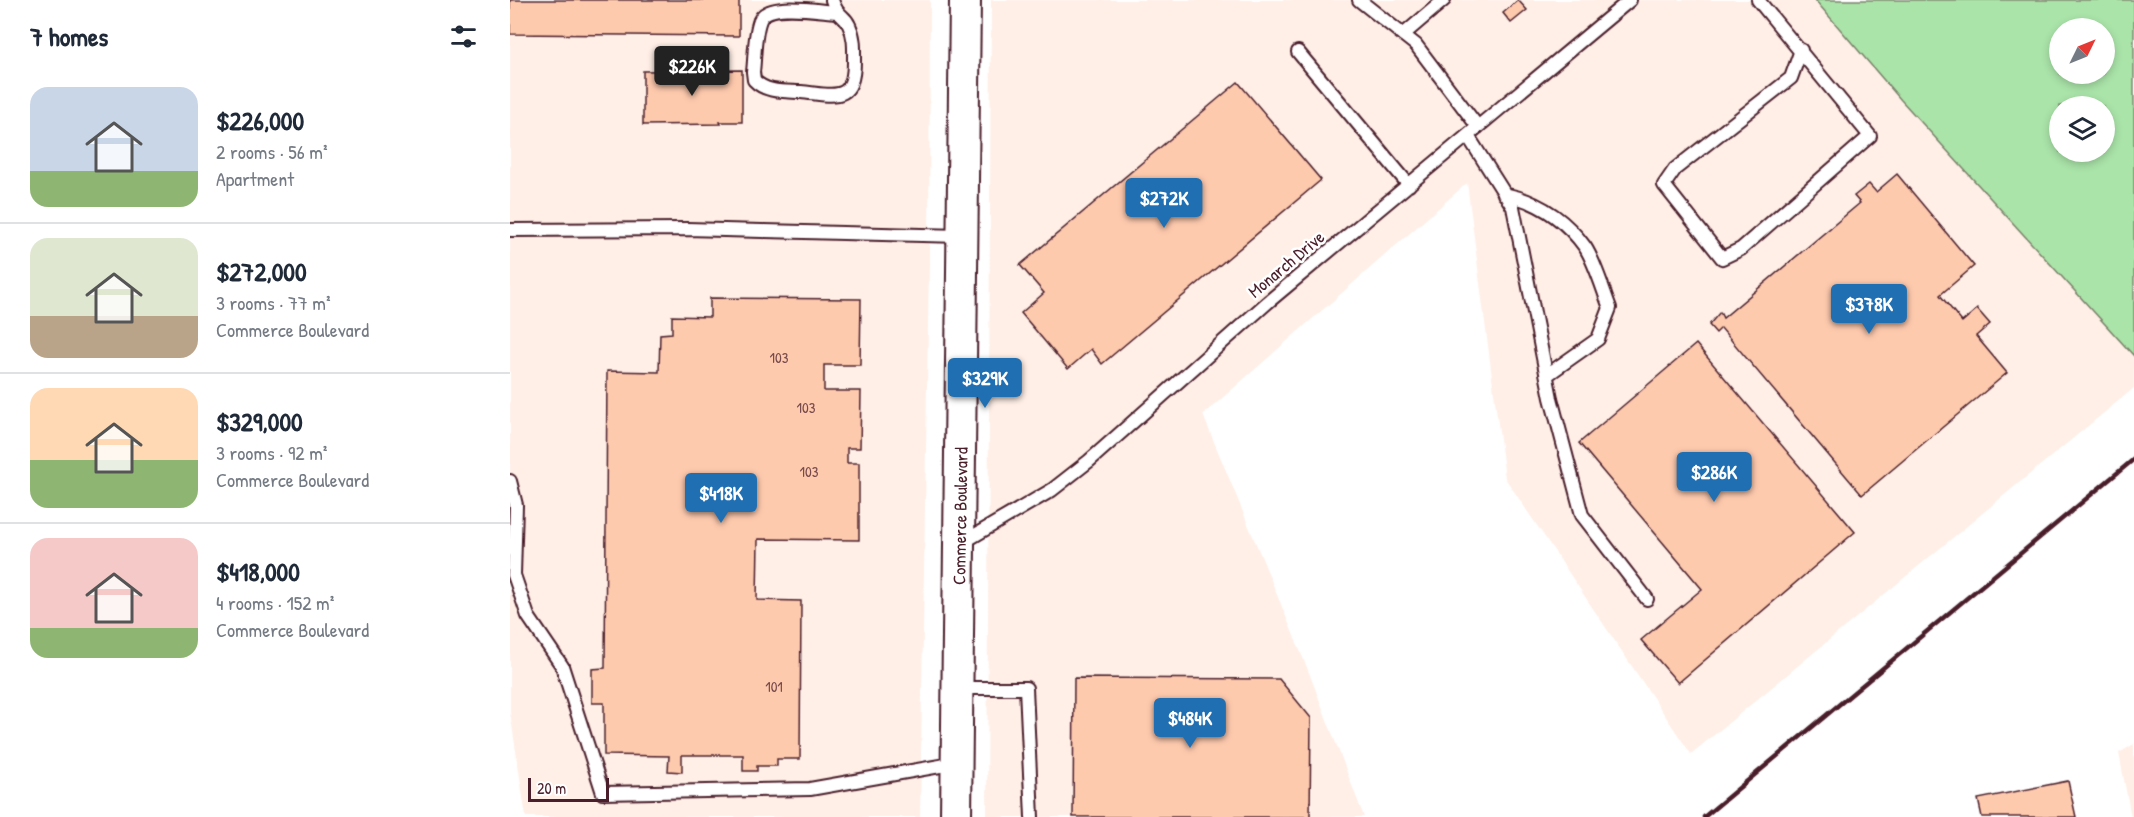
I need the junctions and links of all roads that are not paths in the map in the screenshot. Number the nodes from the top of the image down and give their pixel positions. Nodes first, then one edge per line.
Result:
1 (965, 0) edge
2 (1359, 0) edge
3 (1444, 0) edge
4 (1630, 0) edge
5 (1758, 0) edge
6 (834, 6) edge
7 (1402, 35) junction
8 (1801, 50) junction
9 (1298, 52) dead end
10 (1478, 127) junction
11 (1468, 136) junction
12 (1409, 185) junction
13 (1504, 194) junction
14 (510, 230) edge
15 (963, 236) junction
16 (1547, 375) junction
17 (510, 481) edge
18 (959, 544) junction
19 (1647, 599) dead end
20 (958, 688) junction
21 (957, 764) junction
22 (956, 817) edge
23 (1032, 817) edge

1 - 15 street, Commerce Boulevard
2 - 7 lane
3 - 7 lane
4 - 10 lane, Monarch Drive
5 - 8 lane
6 - 6 lane
7 - 10 lane
8 - 8 lane
9 - 12 lane
10 - 11 lane, Monarch Drive
11 - 12 lane, Monarch Drive
11 - 13 lane
12 - 18 lane, Monarch Drive
13 - 16 lane
13 - 16 lane
14 - 15 lane
15 - 18 street, Commerce Boulevard
16 - 19 lane
17 - 21 lane
18 - 20 street, Commerce Boulevard
20 - 21 street, Commerce Boulevard
20 - 23 lane
21 - 22 street, Commerce Boulevard

